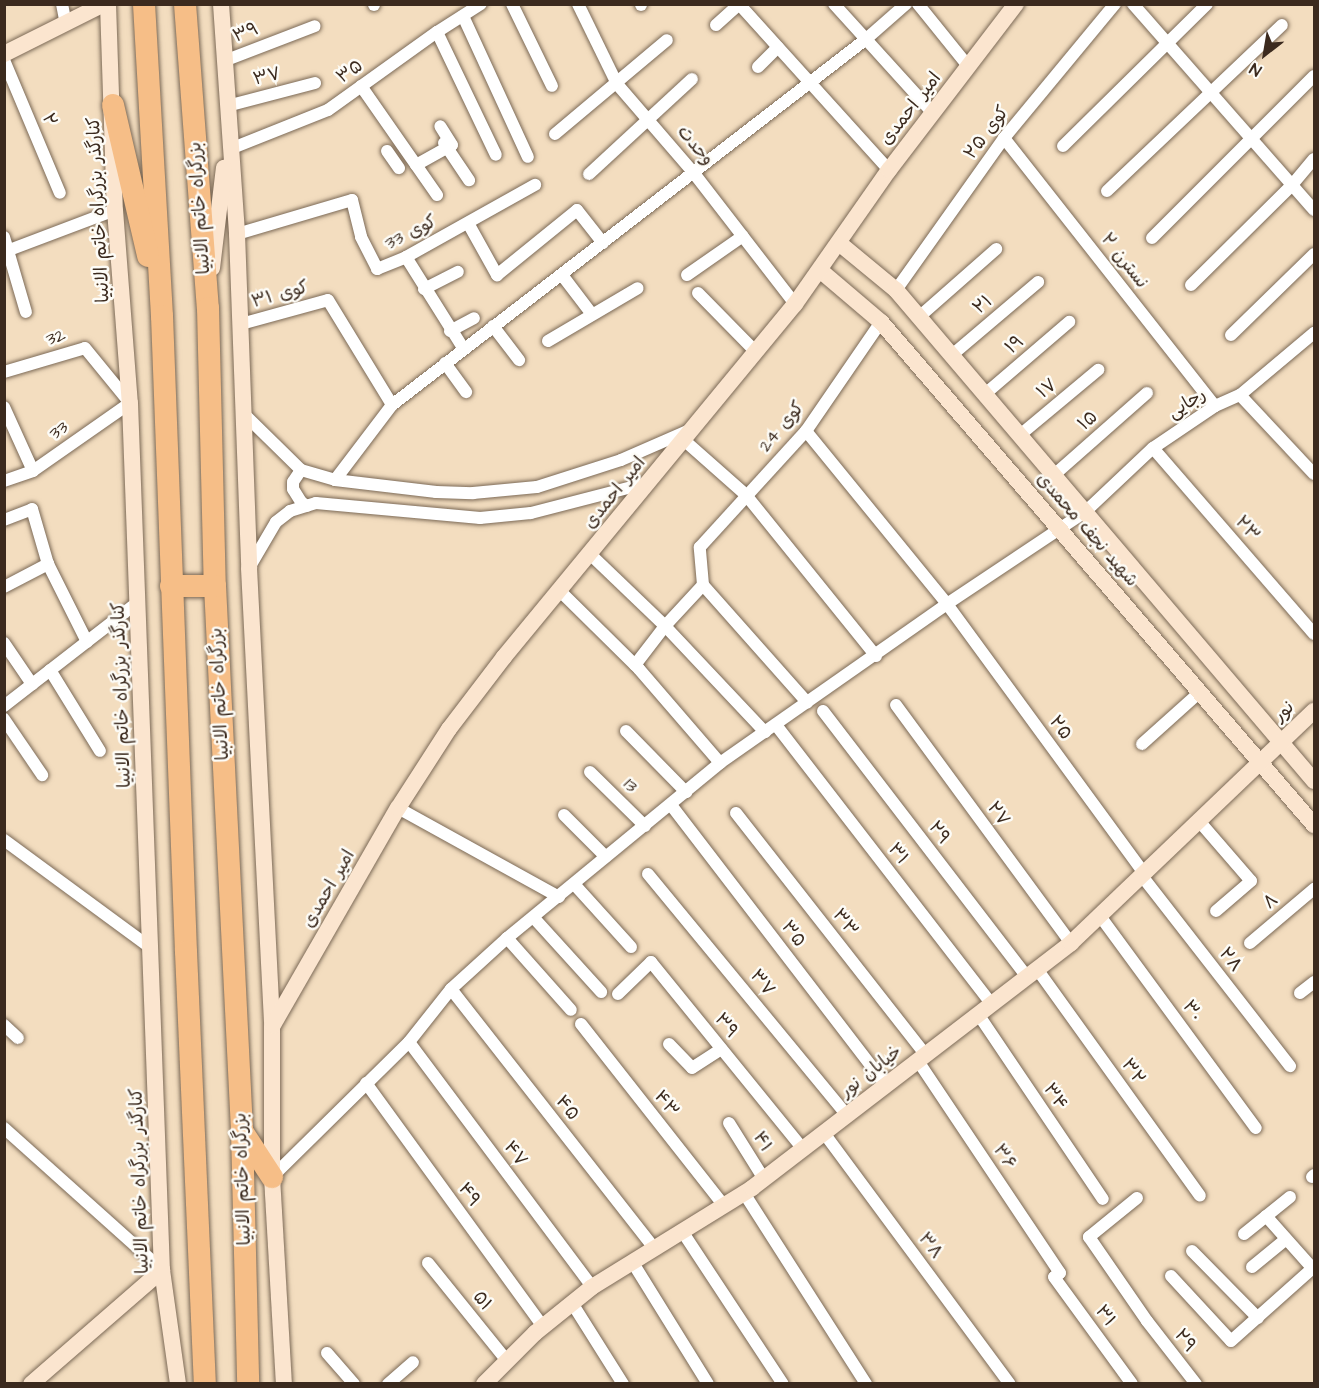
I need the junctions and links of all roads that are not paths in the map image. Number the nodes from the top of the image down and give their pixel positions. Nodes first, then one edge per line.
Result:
1 (62, 4) edge
2 (106, 4) edge
3 (144, 4) edge
4 (185, 4) edge
5 (221, 4) edge
6 (481, 4) edge
7 (512, 4) edge
8 (578, 4) edge
9 (739, 4) edge
10 (834, 4) edge
11 (906, 4) edge
12 (918, 4) edge
13 (1016, 4) edge
14 (1115, 4) edge
15 (1133, 4) edge
16 (1207, 4) edge
17 (463, 16) junction
18 (66, 24) junction
19 (716, 25) dead end
20 (1282, 25) dead end
21 (315, 26) dead end
22 (437, 32) junction
23 (667, 40) dead end
24 (865, 40) junction
25 (1167, 44) junction
26 (777, 47) junction
27 (4, 54) edge
28 (4, 60) edge
29 (224, 61) junction
30 (968, 66) junction
31 (758, 67) dead end
32 (1314, 76) edge
33 (692, 80) dead end
34 (810, 82) junction
35 (315, 83) dead end
36 (617, 84) junction
37 (552, 86) dead end
38 (361, 87) junction
39 (1210, 92) junction
40 (113, 105) junction
41 (227, 106) junction
42 (933, 113) junction
43 (648, 119) junction
44 (440, 126) dead end
45 (555, 134) dead end
46 (1004, 138) junction
47 (1251, 138) junction
48 (229, 140) junction
49 (445, 146) junction
50 (1063, 146) dead end
51 (387, 151) dead end
52 (496, 155) dead end
53 (528, 157) dead end
54 (1314, 159) edge
55 (413, 162) junction
56 (888, 170) junction
57 (693, 172) junction
58 (589, 174) dead end
59 (468, 180) dead end
60 (535, 185) dead end
61 (1292, 185) junction
62 (1107, 190) dead end
63 (60, 193) dead end
64 (437, 195) dead end
65 (115, 210) junction
66 (1314, 210) edge
67 (468, 223) junction
68 (237, 234) junction
69 (743, 236) junction
70 (1152, 238) dead end
71 (603, 243) junction
72 (839, 243) junction
73 (6, 246) edge
74 (996, 249) dead end
75 (1314, 254) edge
76 (406, 257) junction
77 (821, 271) junction
78 (458, 272) dead end
79 (562, 275) junction
80 (687, 276) dead end
81 (1038, 282) dead end
82 (1191, 285) dead end
83 (638, 288) dead end
84 (424, 289) junction
85 (896, 290) junction
86 (698, 293) dead end
87 (795, 304) junction
88 (208, 308) junction
89 (26, 312) dead end
90 (591, 313) junction
91 (162, 316) junction
92 (919, 317) junction
93 (474, 318) dead end
94 (881, 322) junction
95 (1069, 322) dead end
96 (241, 324) junction
97 (493, 326) junction
98 (450, 331) junction
99 (1314, 333) edge
100 (1231, 335) dead end
101 (548, 340) dead end
102 (463, 348) junction
103 (756, 352) junction
104 (952, 355) junction
105 (519, 360) dead end
106 (445, 363) junction
107 (1098, 370) dead end
108 (4, 372) edge
109 (466, 392) dead end
110 (1147, 393) dead end
111 (985, 394) junction
112 (1240, 395) junction
113 (130, 403) junction
114 (392, 405) junction
115 (1215, 406) junction
116 (4, 407) edge
117 (244, 414) junction
118 (806, 431) junction
119 (689, 434) junction
120 (1020, 435) junction
121 (1153, 448) junction
122 (301, 470) junction
123 (33, 471) junction
124 (1314, 474) edge
125 (1054, 475) junction
126 (335, 480) junction
127 (4, 481) edge
128 (647, 483) junction
129 (746, 495) junction
130 (307, 506) junction
131 (1085, 512) junction
132 (4, 520) edge
133 (1060, 528) junction
134 (590, 554) junction
135 (48, 564) junction
136 (249, 568) junction
137 (703, 585) junction
138 (4, 586) edge
139 (171, 586) junction
140 (215, 586) junction
141 (560, 591) junction
142 (138, 602) junction
143 (947, 604) junction
144 (666, 626) junction
145 (1314, 634) edge
146 (87, 642) junction
147 (4, 643) edge
148 (876, 656) junction
149 (636, 665) junction
150 (50, 670) junction
151 (32, 684) junction
152 (1200, 692) junction
153 (807, 702) junction
154 (896, 705) dead end
155 (4, 706) edge
156 (823, 711) dead end
157 (1314, 711) edge
158 (4, 719) edge
159 (776, 725) junction
160 (627, 731) dead end
161 (765, 732) junction
162 (1281, 742) junction
163 (1142, 744) dead end
164 (100, 751) dead end
165 (1260, 762) junction
166 (720, 763) junction
167 (590, 772) dead end
168 (42, 775) dead end
169 (1314, 781) edge
170 (686, 792) junction
171 (671, 805) junction
172 (398, 808) junction
173 (736, 813) dead end
174 (564, 815) dead end
175 (1199, 821) junction
176 (1314, 825) edge
177 (645, 826) junction
178 (4, 840) edge
179 (606, 858) junction
180 (648, 874) dead end
181 (1143, 875) junction
182 (574, 884) junction
183 (1314, 889) edge
184 (559, 897) junction
185 (1216, 911) dead end
186 (1100, 916) junction
187 (534, 918) junction
188 (507, 938) junction
189 (1071, 943) junction
190 (1250, 943) dead end
191 (631, 947) dead end
192 (152, 948) junction
193 (1032, 973) junction
194 (1314, 982) edge
195 (452, 989) junction
196 (601, 992) dead end
197 (1300, 993) dead end
198 (618, 994) dead end
199 (985, 1009) junction
200 (571, 1010) dead end
201 (580, 1024) dead end
202 (4, 1025) edge
203 (272, 1026) junction
204 (18, 1038) dead end
205 (409, 1042) junction
206 (669, 1044) dead end
207 (721, 1048) junction
208 (922, 1058) junction
209 (1290, 1066) dead end
210 (366, 1083) junction
211 (886, 1085) junction
212 (847, 1116) junction
213 (729, 1123) dead end
214 (4, 1128) edge
215 (1256, 1128) dead end
216 (242, 1130) junction
217 (824, 1133) junction
218 (803, 1149) junction
219 (272, 1177) junction
220 (764, 1179) junction
221 (744, 1193) junction
222 (1200, 1196) dead end
223 (1290, 1197) dead end
224 (1137, 1198) dead end
225 (1103, 1199) dead end
226 (724, 1206) junction
227 (1266, 1216) junction
228 (682, 1231) junction
229 (1244, 1234) dead end
230 (1285, 1240) junction
231 (655, 1248) junction
232 (1192, 1251) dead end
233 (428, 1263) dead end
234 (633, 1263) junction
235 (1252, 1267) dead end
236 (1314, 1269) edge
237 (162, 1270) junction
238 (1060, 1273) joint
239 (1171, 1276) dead end
240 (592, 1287) junction
241 (572, 1303) junction
242 (1258, 1318) junction
243 (543, 1327) junction
244 (327, 1353) dead end
245 (507, 1361) junction
246 (413, 1362) dead end
247 (1009, 1382) edge
248 (31, 1383) edge
249 (178, 1383) edge
250 (205, 1383) edge
251 (248, 1383) edge
252 (284, 1383) edge
253 (354, 1383) edge
254 (388, 1383) edge
255 (484, 1383) edge
256 (623, 1383) edge
257 (708, 1383) edge
258 (783, 1383) edge
259 (866, 1383) edge
260 (1132, 1383) edge
261 (1196, 1383) edge

1 - 18 street
2 - 18 main road
2 - 40 main road, کنارگذر بزرگراه خاتم الانبیا
3 - 91 highway
4 - 88 highway, بزرگراه خاتم الانبیا
5 - 29 main road
6 - 17 street, ۳۵
7 - 37 street
8 - 36 street, وحدت
9 - 19 street
9 - 26 street
10 - 24 street
11 - 24 street
12 - 30 street
13 - 30 main road, امیر احمدی
14 - 46 street, کوی ۲۵
15 - 25 street
16 - 25 street
17 - 22 street, ۳۵
17 - 53 street
18 - 27 main road
20 - 39 street
21 - 29 street, ۳۹
22 - 38 street, ۳۵
22 - 52 street
23 - 36 street
24 - 34 street
24 - 42 street
25 - 39 street
25 - 50 street
26 - 31 street
26 - 34 street
28 - 63 street, ۲
29 - 41 main road
30 - 42 main road, امیر احمدی
32 - 47 street
33 - 43 street
34 - 56 street
34 - 57 street
35 - 41 street, ۳۷
36 - 43 street, وحدت
36 - 45 street
38 - 48 street, ۳۵
38 - 55 street
39 - 47 street
39 - 62 street
40 - 65 main road, کنارگذر بزرگراه خاتم الانبیا
40 - 91 highway
41 - 48 main road
42 - 56 main road, امیر احمدی
43 - 57 street, وحدت
43 - 58 street
44 - 49 street
46 - 85 street, کوی ۲۵
46 - 115 street, نسترن ۲
47 - 61 street
47 - 70 street
48 - 68 main road
48 - 88 main road
49 - 55 street
49 - 59 street
51 - 55 street
54 - 61 street
55 - 64 street
56 - 72 main road, امیر احمدی
57 - 69 street, وحدت
57 - 71 street
60 - 67 street, کوی 33
61 - 66 street
61 - 82 street
65 - 73 street
65 - 113 main road, کنارگذر بزرگراه خاتم الانبیا
67 - 71 street
67 - 76 street, کوی 33
68 - 76 street, کوی 33
68 - 96 main road
69 - 80 street
69 - 87 street, وحدت
71 - 79 street
72 - 77 main road, امیر احمدی
72 - 85 main road, شهید نجف محمدی
73 - 89 street
74 - 92 street
75 - 100 street
76 - 84 street
77 - 87 main road, امیر احمدی
77 - 94 main road, شهید نجف محمدی
78 - 84 street
79 - 90 street
79 - 97 street
81 - 104 street, ۲۱
83 - 90 street
84 - 98 street
85 - 92 main road, شهید نجف محمدی
86 - 103 street
87 - 103 main road, امیر احمدی
88 - 140 highway, بزرگراه خاتم الانبیا
90 - 101 street
91 - 139 highway
92 - 104 main road, شهید نجف محمدی
93 - 98 street
94 - 118 street, کوی 24
94 - 133 main road, شهید نجف محمدی
95 - 111 street, ۱۹
96 - 114 street, کوی ۳۱
96 - 117 main road
97 - 102 street
97 - 105 street
98 - 102 street
99 - 112 street, رجایی
102 - 106 street
103 - 119 main road, امیر احمدی
104 - 111 main road, شهید نجف محمدی
106 - 109 street
106 - 114 street
107 - 120 street, ۱۷
108 - 113 street, 32
110 - 125 street, ۱۵
111 - 120 main road, شهید نجف محمدی
112 - 115 street, رجایی
112 - 124 street
113 - 123 street, 33
113 - 142 main road, کنارگذر بزرگراه خاتم الانبیا
114 - 126 street
115 - 121 street, رجایی
116 - 123 street
117 - 122 street
117 - 136 main road
118 - 129 street, کوی 24
118 - 143 street, ۲۵
119 - 126 street
119 - 128 main road, امیر احمدی
119 - 129 street
120 - 125 main road, شهید نجف محمدی
121 - 131 street, رجایی
121 - 145 street, ۲۳
122 - 126 street
122 - 130 street
123 - 127 street, 33
125 - 131 main road, شهید نجف محمدی
128 - 130 street
128 - 134 main road, امیر احمدی
129 - 137 street, کوی 24
129 - 148 street
130 - 136 street
131 - 133 street, رجایی
131 - 162 main road, شهید نجف محمدی
132 - 135 street
133 - 143 street, رجایی
133 - 152 main road, شهید نجف محمدی
134 - 141 main road, امیر احمدی
134 - 144 street
135 - 138 street
135 - 146 street
136 - 203 main road
137 - 144 street
137 - 153 street
139 - 140 highway
139 - 250 highway
140 - 216 highway, بزرگراه خاتم الانبیا
141 - 149 street
141 - 172 main road, امیر احمدی
142 - 146 street
142 - 192 main road, کنارگذر بزرگراه خاتم الانبیا
143 - 148 street, رجایی
143 - 181 street, ۲۵
144 - 149 street
144 - 161 street
146 - 150 street
147 - 151 street
148 - 153 street, رجایی
149 - 166 street
150 - 151 street
150 - 164 street
151 - 155 street
152 - 163 street
152 - 165 main road, شهید نجف محمدی
153 - 159 street, رجایی
154 - 189 street, ۲۷
156 - 193 street, ۲۹
157 - 162 main road, نور
158 - 168 street
159 - 161 street, رجایی
159 - 199 street, ۳۱
160 - 170 street
161 - 166 street, رجایی
162 - 165 main road, نور
162 - 169 main road, شهید نجف محمدی
165 - 175 main road, خیابان نور
165 - 176 main road, شهید نجف محمدی
166 - 170 street, رجایی
167 - 177 street, 13
170 - 171 street, رجایی
171 - 177 street, رجایی
171 - 211 street, ۳۵
172 - 184 street
172 - 203 main road, امیر احمدی
173 - 208 street, ۳۳
174 - 179 street
175 - 181 main road, خیابان نور
175 - 185 street
177 - 179 street, رجایی
178 - 192 street
179 - 182 street, رجایی
180 - 212 street, ۳۷
181 - 186 main road, خیابان نور
181 - 209 street, ۲۸
182 - 184 street, رجایی
182 - 191 street
183 - 190 street, ۸
184 - 187 street, رجایی
186 - 189 main road, خیابان نور
186 - 215 street, ۳۰
187 - 188 street, رجایی
187 - 196 street
188 - 195 street, رجایی
188 - 200 street
189 - 193 main road, خیابان نور
192 - 237 main road, کنارگذر بزرگراه خاتم الانبیا
193 - 199 main road, خیابان نور
193 - 222 street, ۳۲
194 - 197 street
195 - 205 street, رجایی
195 - 231 street, ۴۵
198 - 207 street, ۳۹
199 - 208 main road, خیابان نور
199 - 225 street, ۳۴
201 - 226 street, ۴۳
202 - 204 street
203 - 219 main road
205 - 210 street, رجایی
205 - 240 street, ۴۷
206 - 207 street
207 - 218 street, ۳۹
208 - 211 main road, خیابان نور
208 - 238 street, ۳۶
210 - 219 street, رجایی
210 - 243 street, ۴۹
211 - 212 main road, خیابان نور
212 - 217 main road, خیابان نور
213 - 220 street, ۴۱
214 - 237 street
216 - 219 highway
216 - 251 highway, بزرگراه خاتم الانبیا
217 - 218 main road, خیابان نور
217 - 247 street, ۳۸
218 - 220 main road, خیابان نور
219 - 252 main road
220 - 221 main road, خیابان نور
221 - 226 main road, خیابان نور
221 - 259 street
223 - 227 street
224 - 261 street, ۲۹
226 - 228 main road, خیابان نور
227 - 229 street
227 - 230 street
228 - 231 main road, خیابان نور
228 - 258 street
230 - 235 street
230 - 236 street
231 - 234 main road, خیابان نور
232 - 242 street
233 - 245 street, ۵۱
234 - 240 main road, خیابان نور
234 - 257 street
236 - 242 street
237 - 248 main road
237 - 249 main road, کنارگذر بزرگراه خاتم الانبیا
238 - 260 street, ۳۱
239 - 242 street
240 - 241 main road, خیابان نور
241 - 243 main road, خیابان نور
241 - 256 street
243 - 245 main road, خیابان نور
244 - 253 street
245 - 255 main road, خیابان نور
246 - 254 street

